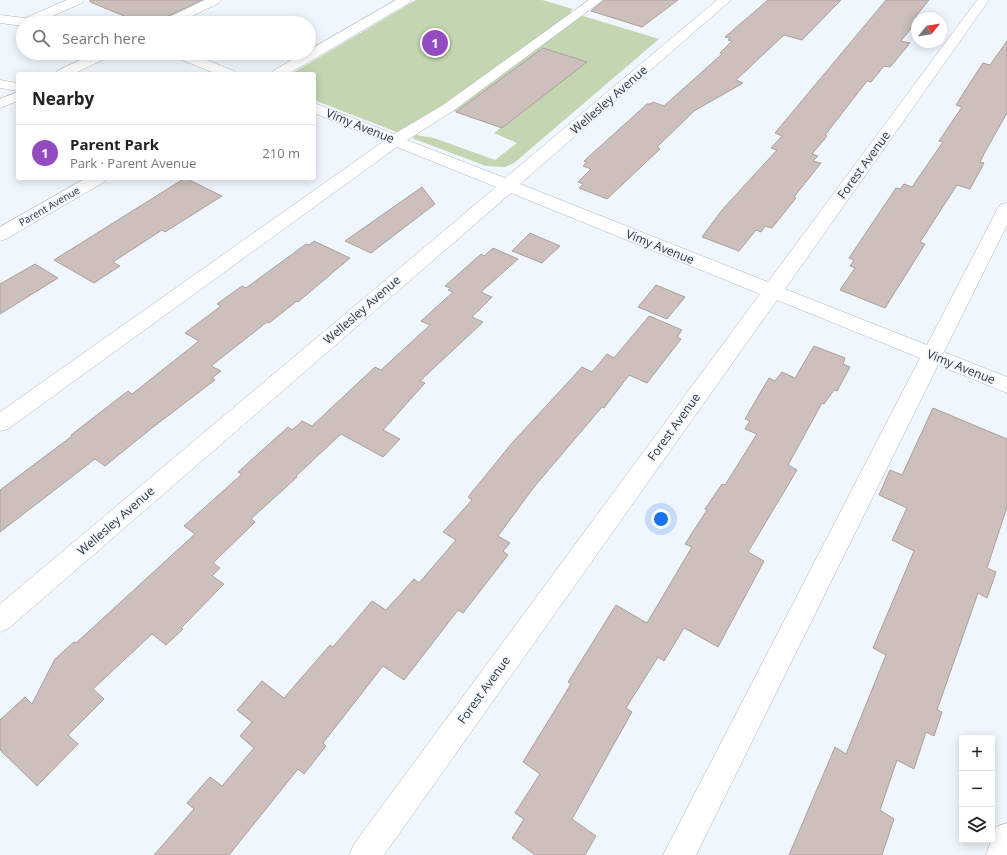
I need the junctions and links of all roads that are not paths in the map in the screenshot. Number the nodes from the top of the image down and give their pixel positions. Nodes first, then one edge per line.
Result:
1 (78, 0) edge
2 (215, 0) edge
3 (405, 0) edge
4 (597, 0) edge
5 (725, 0) edge
6 (983, 0) edge
7 (43, 16) edge
8 (182, 16) edge
9 (0, 18) edge
10 (16, 21) edge
11 (16, 27) edge
12 (6, 31) dead end
13 (316, 52) edge
14 (91, 60) edge
15 (194, 60) edge
16 (302, 60) edge
17 (66, 72) edge
18 (224, 72) edge
19 (281, 72) edge
20 (0, 84) edge
21 (16, 87) edge
22 (16, 97) edge
23 (0, 104) edge
24 (316, 109) edge
25 (396, 140) junction
26 (95, 180) edge
27 (508, 186) junction
28 (1007, 208) edge
29 (0, 235) edge
30 (773, 291) junction
31 (932, 355) junction
32 (1007, 385) edge
33 (0, 423) edge
34 (0, 620) edge
35 (1007, 838) edge
36 (365, 855) edge
37 (679, 855) edge
38 (1002, 855) edge

1 - 7 street
2 - 8 street
3 - 13 street
4 - 25 street
5 - 27 street, Wellesley Avenue
6 - 30 street, Forest Avenue
9 - 10 street
11 - 12 street
14 - 17 street
15 - 18 street
16 - 19 street
20 - 21 street
22 - 23 street
24 - 25 street, Vimy Avenue
25 - 27 street, Vimy Avenue
25 - 33 street
26 - 29 street, Parent Avenue
27 - 30 street, Vimy Avenue
27 - 34 street, Wellesley Avenue
28 - 31 street
30 - 31 street, Vimy Avenue
30 - 36 street, Forest Avenue
31 - 32 street, Vimy Avenue
31 - 37 street
35 - 38 street

